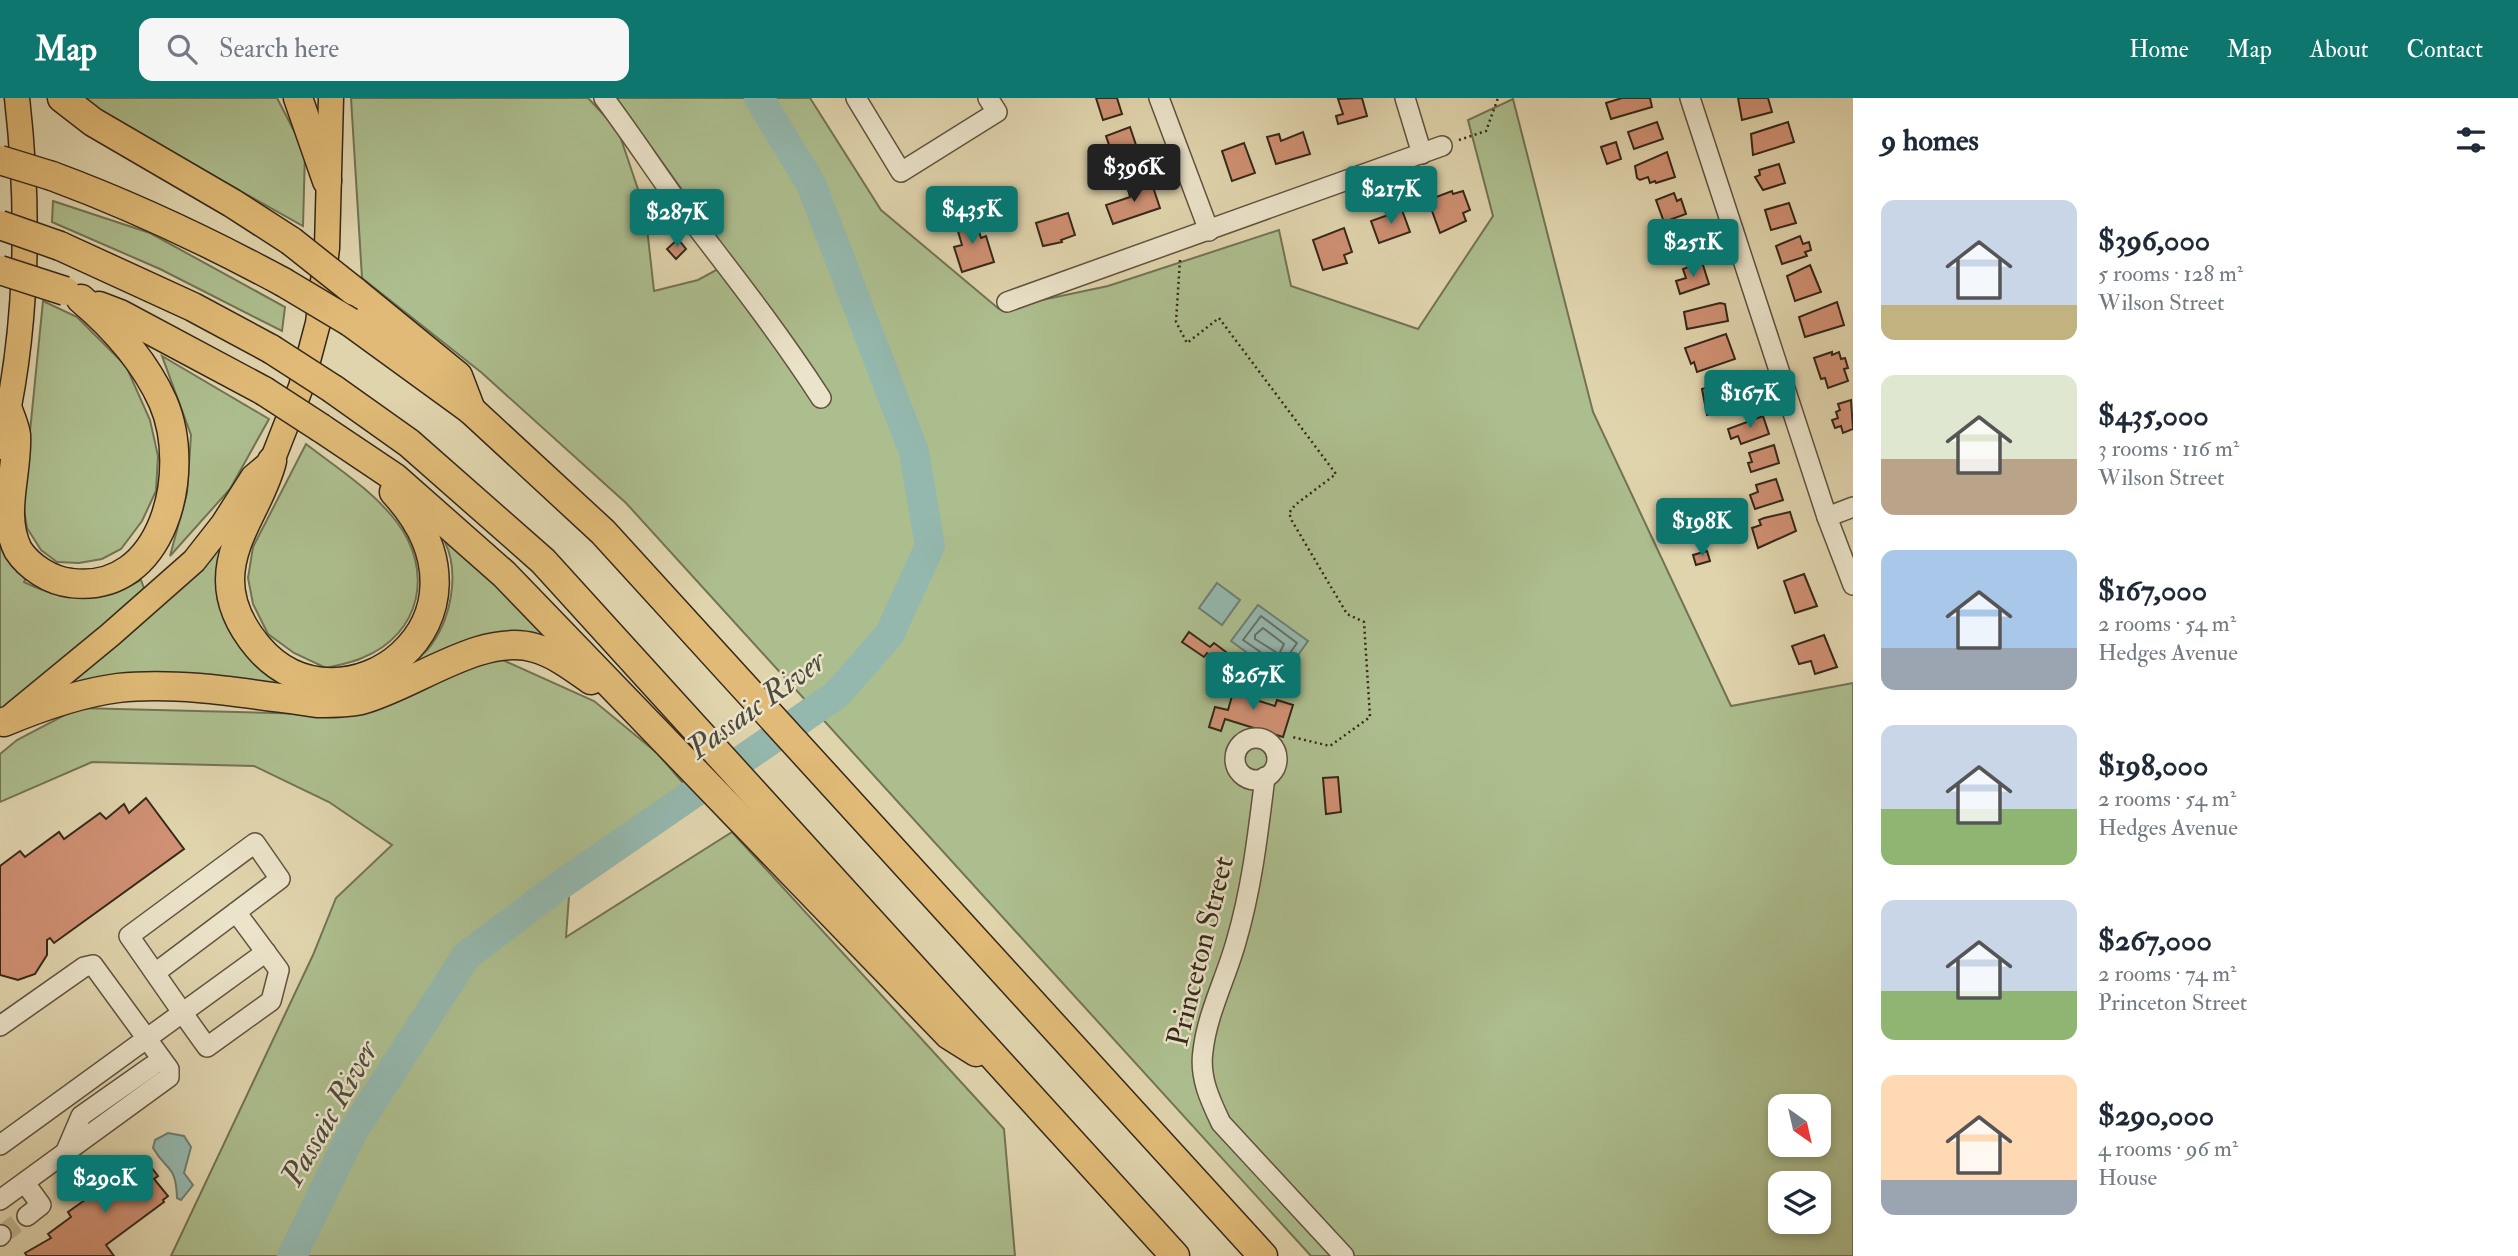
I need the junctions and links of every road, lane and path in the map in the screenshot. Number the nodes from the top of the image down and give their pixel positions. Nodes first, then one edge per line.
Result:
1 (17, 98) edge
2 (62, 98) edge
3 (298, 98) edge
4 (331, 98) edge
5 (604, 98) edge
6 (856, 98) edge
7 (988, 98) edge
8 (1159, 98) edge
9 (1405, 98) edge
10 (1498, 98) edge
11 (1690, 98) edge
12 (1447, 144) joint
13 (1422, 153) junction
14 (0, 160) edge
15 (327, 181) junction
16 (0, 225) edge
17 (1209, 231) junction
18 (1175, 243) junction
19 (0, 270) edge
20 (73, 295) junction
21 (1007, 302) dead end
22 (821, 398) dead end
23 (8, 410) junction
24 (471, 410) junction
25 (0, 447) edge
26 (355, 453) junction
27 (272, 461) junction
28 (1853, 507) edge
29 (1827, 517) junction
30 (1853, 585) edge
31 (631, 707) junction
32 (2, 723) edge
33 (1292, 737) dead end
34 (1265, 777) dead end
35 (236, 912) junction
36 (266, 952) junction
37 (155, 973) junction
38 (183, 1013) junction
39 (0, 1027) edge
40 (147, 1039) junction
41 (152, 1066) dead end
42 (1009, 1072) junction
43 (41, 1116) junction
44 (81, 1116) junction
45 (0, 1145) edge
46 (65, 1153) junction
47 (25, 1182) junction
48 (0, 1200) edge
49 (27, 1216) tunnel mouth
50 (1175, 1256) edge
51 (1263, 1256) edge
52 (1344, 1256) edge

1 - 23 main road
2 - 24 highway, bridge
3 - 15 highway
4 - 15 main road
5 - 22 street
6 - 7 street
8 - 17 street
9 - 13 street
10 - 12 path
11 - 29 street
12 - 13 street
13 - 17 street
14 - 24 highway, bridge
15 - 27 main road
16 - 42 highway, bridge
17 - 18 street
18 - 21 street
18 - 33 path
19 - 20 highway, bridge
20 - 23 highway
20 - 26 highway, bridge
23 - 25 main road
24 - 51 highway
26 - 27 highway
26 - 31 highway
27 - 32 main road
28 - 29 street
29 - 30 street
31 - 32 highway
31 - 42 highway
34 - 52 street, Princeton Street
35 - 36 street
35 - 37 street
35 - 37 street
36 - 38 street
36 - 38 street
37 - 38 street
38 - 40 street
39 - 40 street
40 - 43 street
40 - 46 street
41 - 44 street
42 - 50 highway
43 - 44 street
43 - 45 street
44 - 46 street
46 - 47 street
47 - 48 street
47 - 49 street

